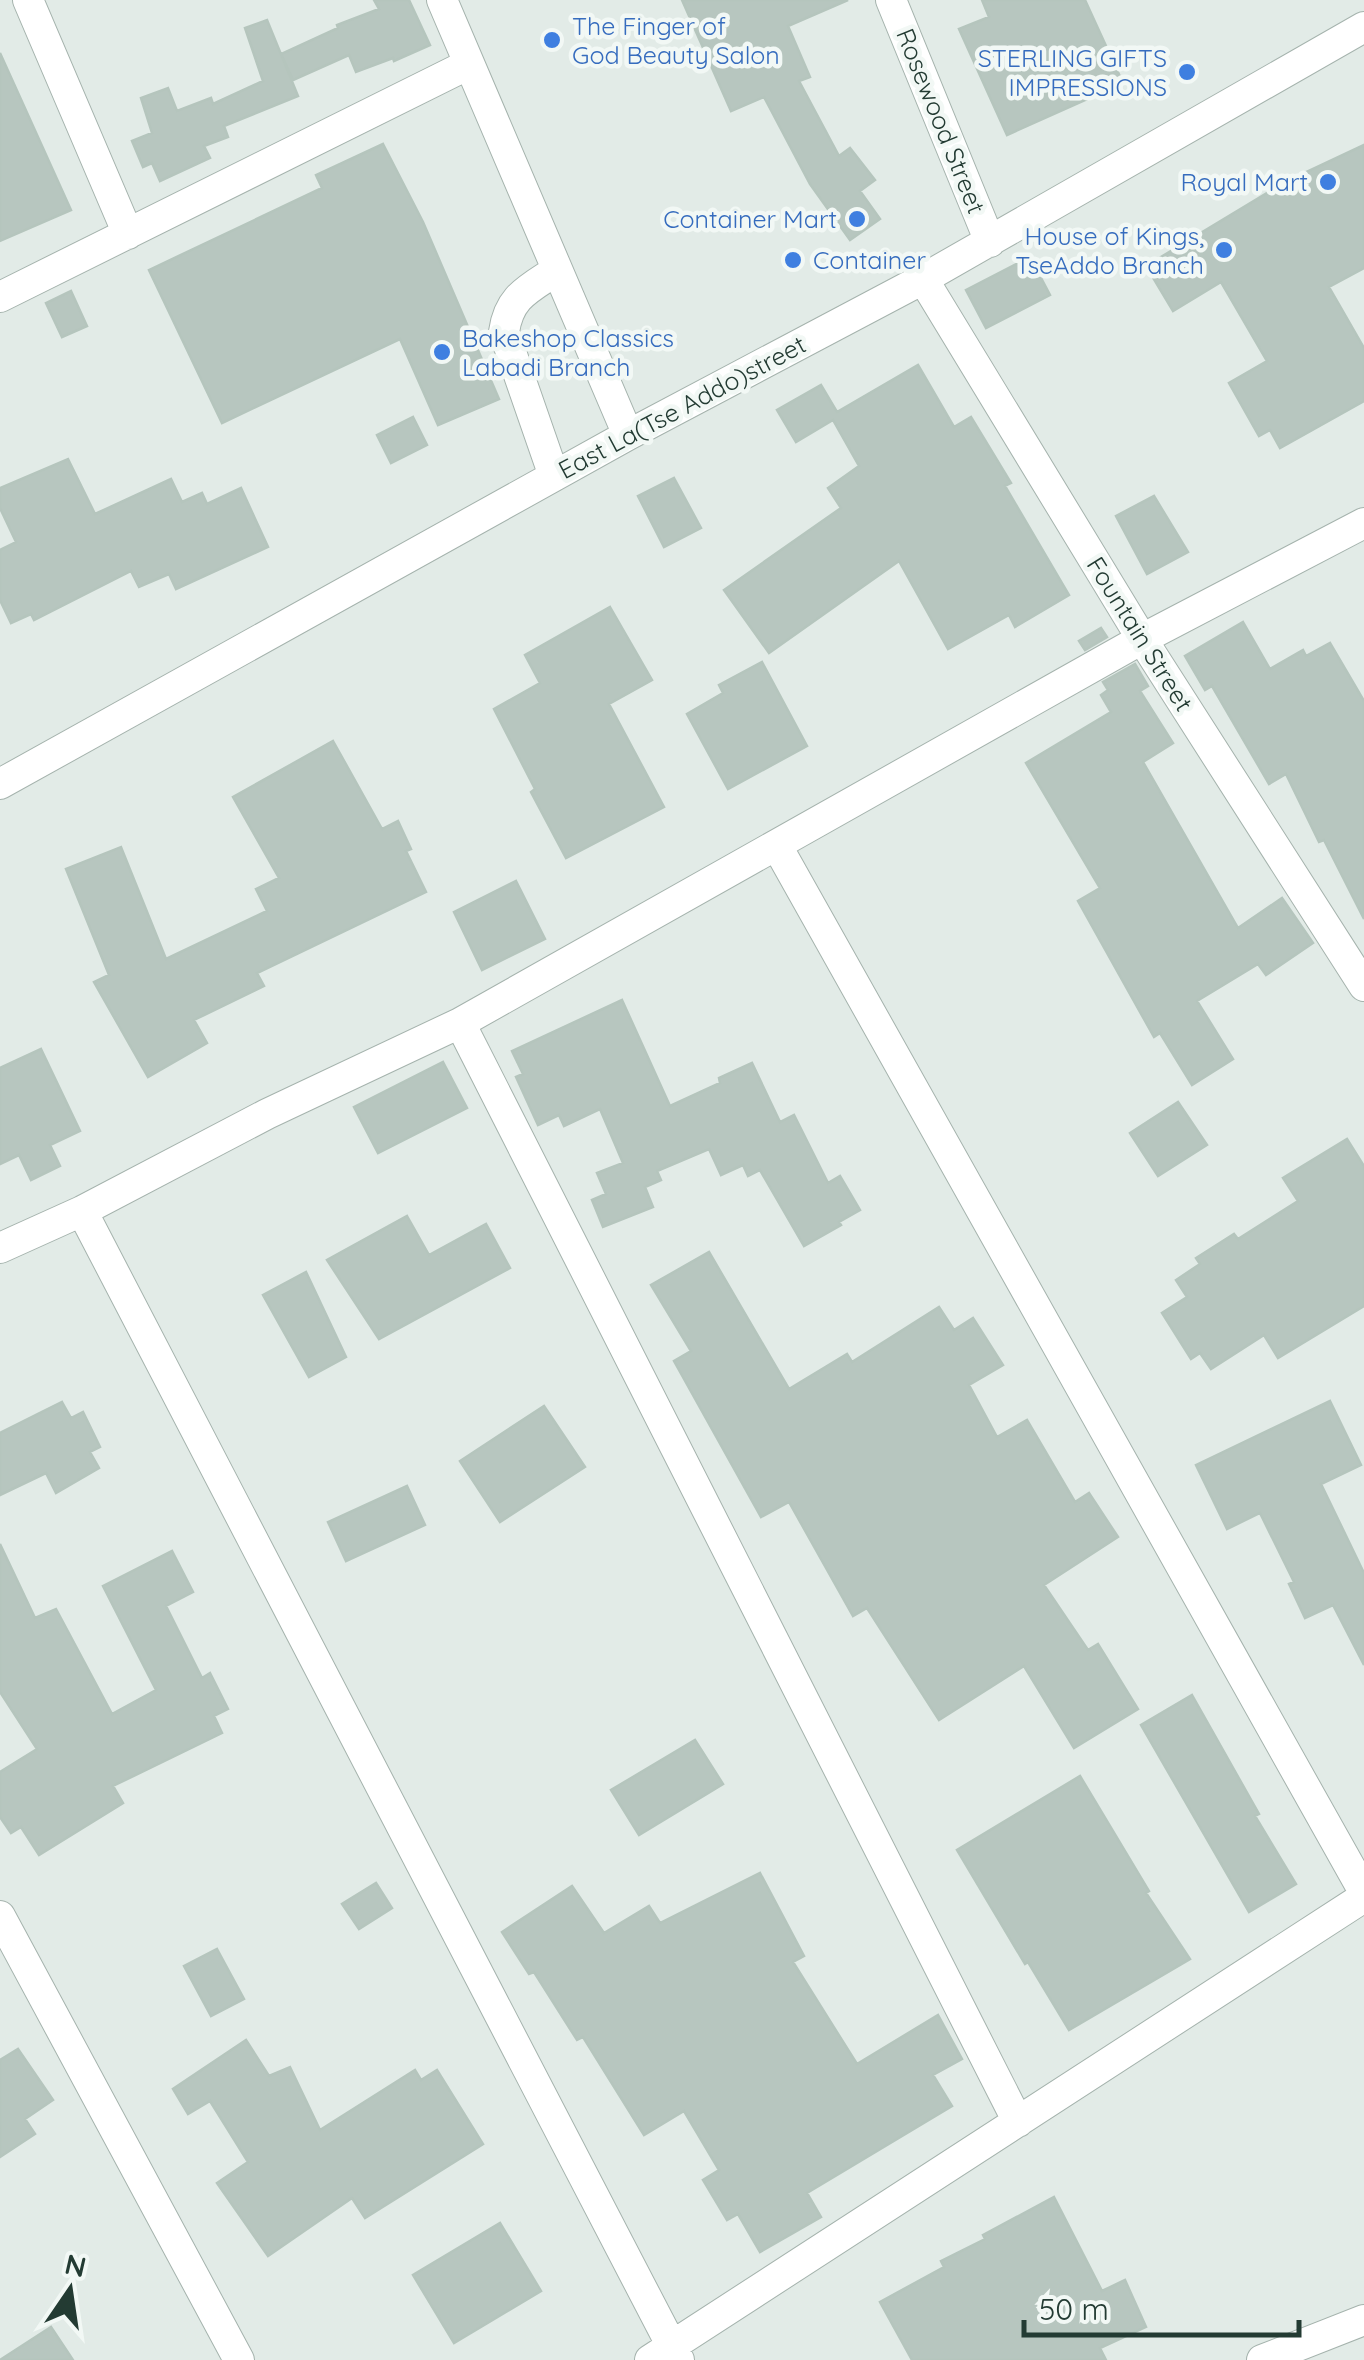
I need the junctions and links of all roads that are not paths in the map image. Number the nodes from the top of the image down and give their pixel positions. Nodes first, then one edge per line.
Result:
1 (28, 0) edge
2 (442, 0) edge
3 (891, 0) edge
4 (1351, 0) edge
5 (1364, 28) edge
6 (468, 64) junction
7 (128, 234) junction
8 (990, 242) junction
9 (557, 270) junction
10 (924, 278) junction
11 (0, 297) edge
12 (628, 434) junction
13 (554, 476) junction
14 (1364, 523) edge
15 (1142, 639) junction
16 (0, 784) edge
17 (777, 846) junction
18 (1355, 954) edge
19 (1364, 986) edge
20 (460, 1023) junction
21 (82, 1211) junction
22 (0, 1248) edge
23 (1364, 1894) edge
24 (0, 1916) edge
25 (1018, 2122) junction
26 (1364, 2320) edge
27 (666, 2356) edge
28 (240, 2360) edge
29 (1262, 2360) edge

1 - 7 street
2 - 6 street
3 - 8 street, Rosewood Street
4 - 5 street
5 - 8 street, East La(Tse Addo)street
6 - 7 street
6 - 9 street
7 - 11 street
8 - 10 street, East La(Tse Addo)street
9 - 12 street
9 - 13 street
10 - 12 street, East La(Tse Addo)street
10 - 15 street, Fountain Street
12 - 13 street, East La(Tse Addo)street
13 - 16 street, East La(Tse Addo)street
14 - 15 street
15 - 17 street
15 - 18 street, Fountain Street
17 - 20 street
17 - 23 street
18 - 19 street, Fountain Street
20 - 21 street
20 - 25 street
21 - 22 street
21 - 27 street
23 - 25 street
24 - 28 street
25 - 27 street
26 - 29 street

